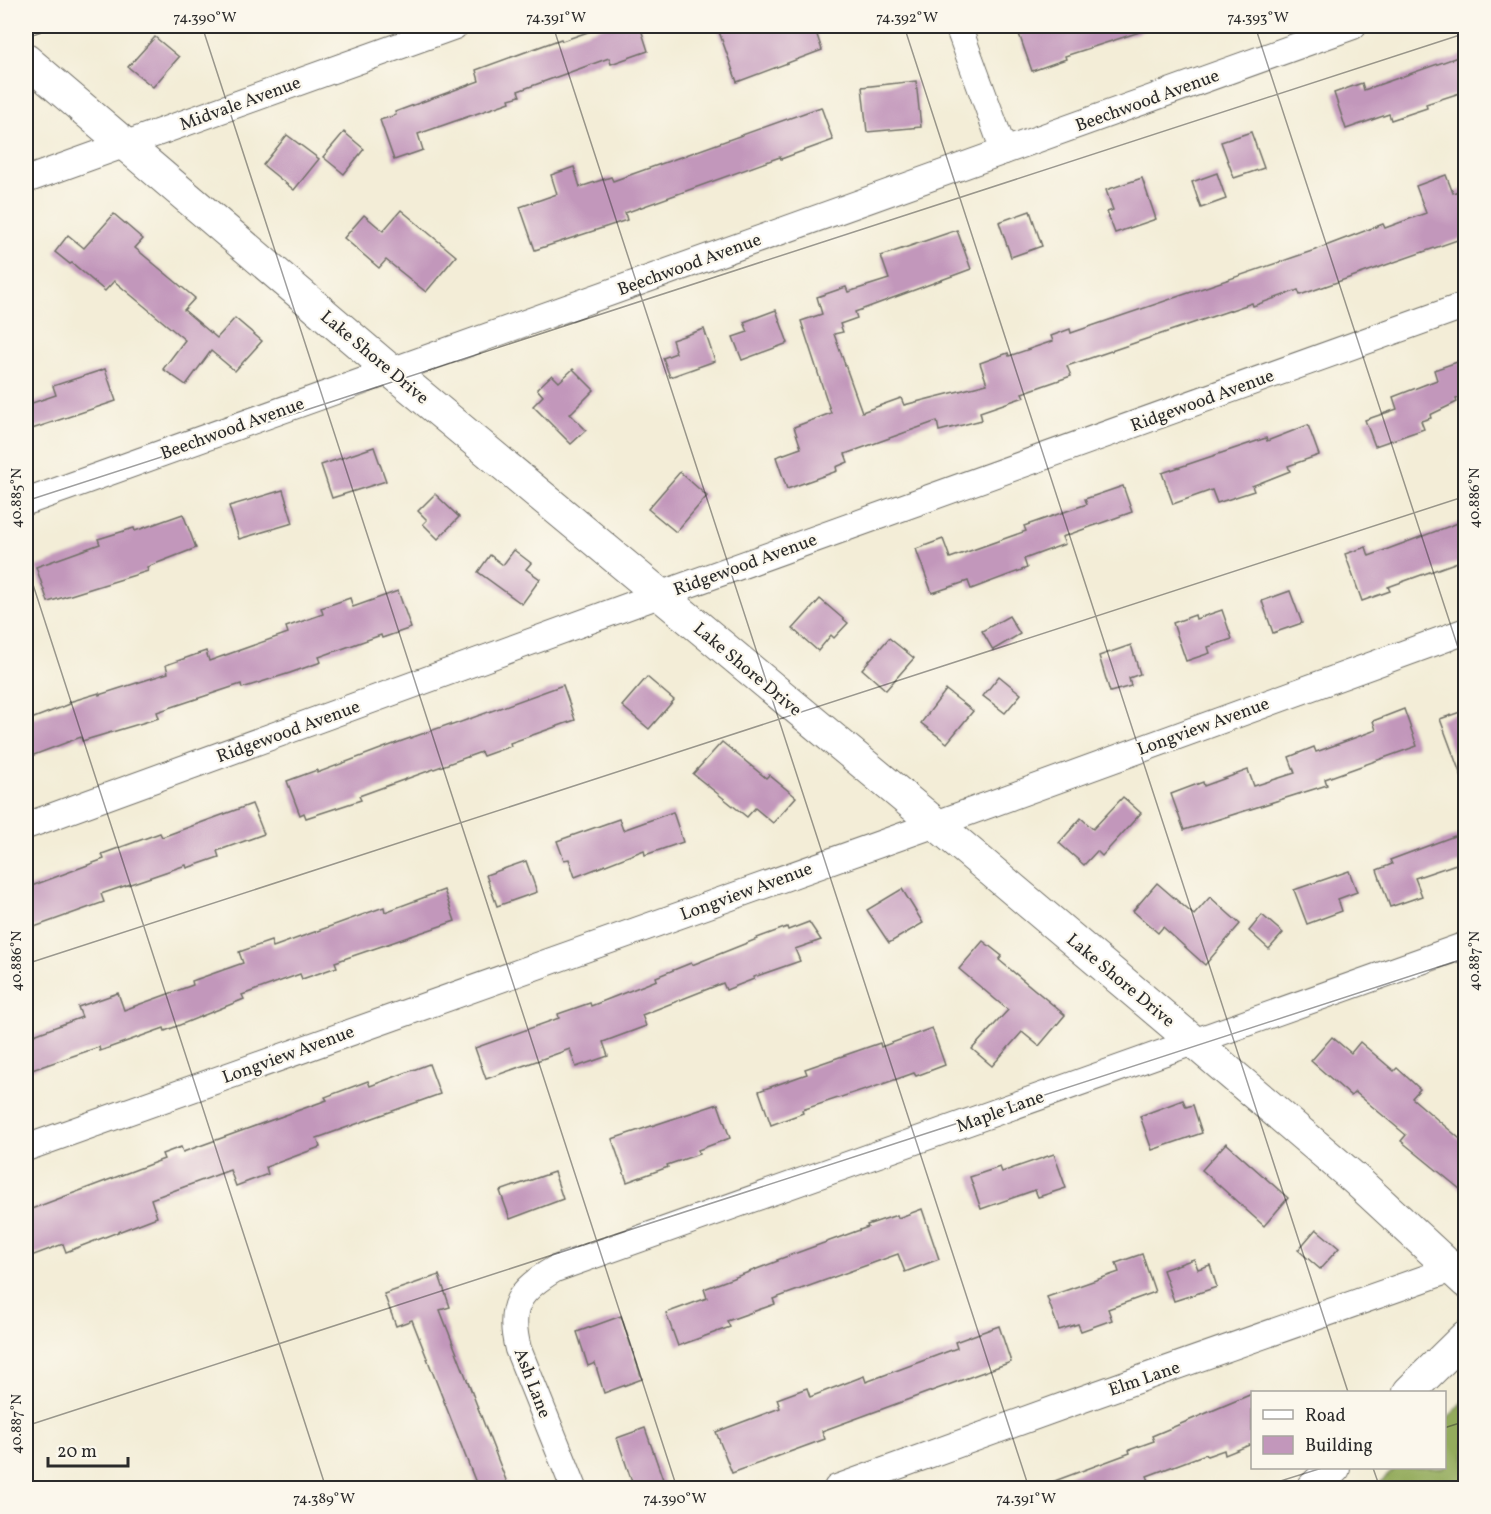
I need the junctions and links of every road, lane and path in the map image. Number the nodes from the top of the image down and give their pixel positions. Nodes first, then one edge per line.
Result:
1 (455, 26) edge
2 (958, 26) edge
3 (1353, 26) edge
4 (26, 60) edge
5 (126, 144) junction
6 (1004, 151) junction
7 (26, 180) edge
8 (1466, 305) edge
9 (391, 371) junction
10 (26, 502) edge
11 (659, 595) junction
12 (1466, 631) edge
13 (936, 824) junction
14 (26, 826) edge
15 (1466, 945) edge
16 (1194, 1042) junction
17 (26, 1148) edge
18 (1459, 1276) edge
19 (536, 1280) joint
20 (1466, 1336) edge
21 (1410, 1391) edge
22 (1332, 1469) edge
23 (574, 1488) edge
24 (837, 1488) edge
25 (1313, 1488) edge

1 - 5 street, Midvale Avenue
2 - 6 street
3 - 6 street, Beechwood Avenue
4 - 5 street, Lake Shore Drive
5 - 7 street, Midvale Avenue
5 - 9 street, Lake Shore Drive
6 - 9 street, Beechwood Avenue
8 - 11 street, Ridgewood Avenue
9 - 10 street, Beechwood Avenue
9 - 11 street, Lake Shore Drive
11 - 13 street, Lake Shore Drive
11 - 14 street, Ridgewood Avenue
12 - 13 street, Longview Avenue
13 - 16 street, Lake Shore Drive
13 - 17 street, Longview Avenue
15 - 16 street, Maple Lane
16 - 18 street, Lake Shore Drive
16 - 19 street, Maple Lane
18 - 24 street, Elm Lane
19 - 23 street, Ash Lane
20 - 21 street
22 - 25 street

